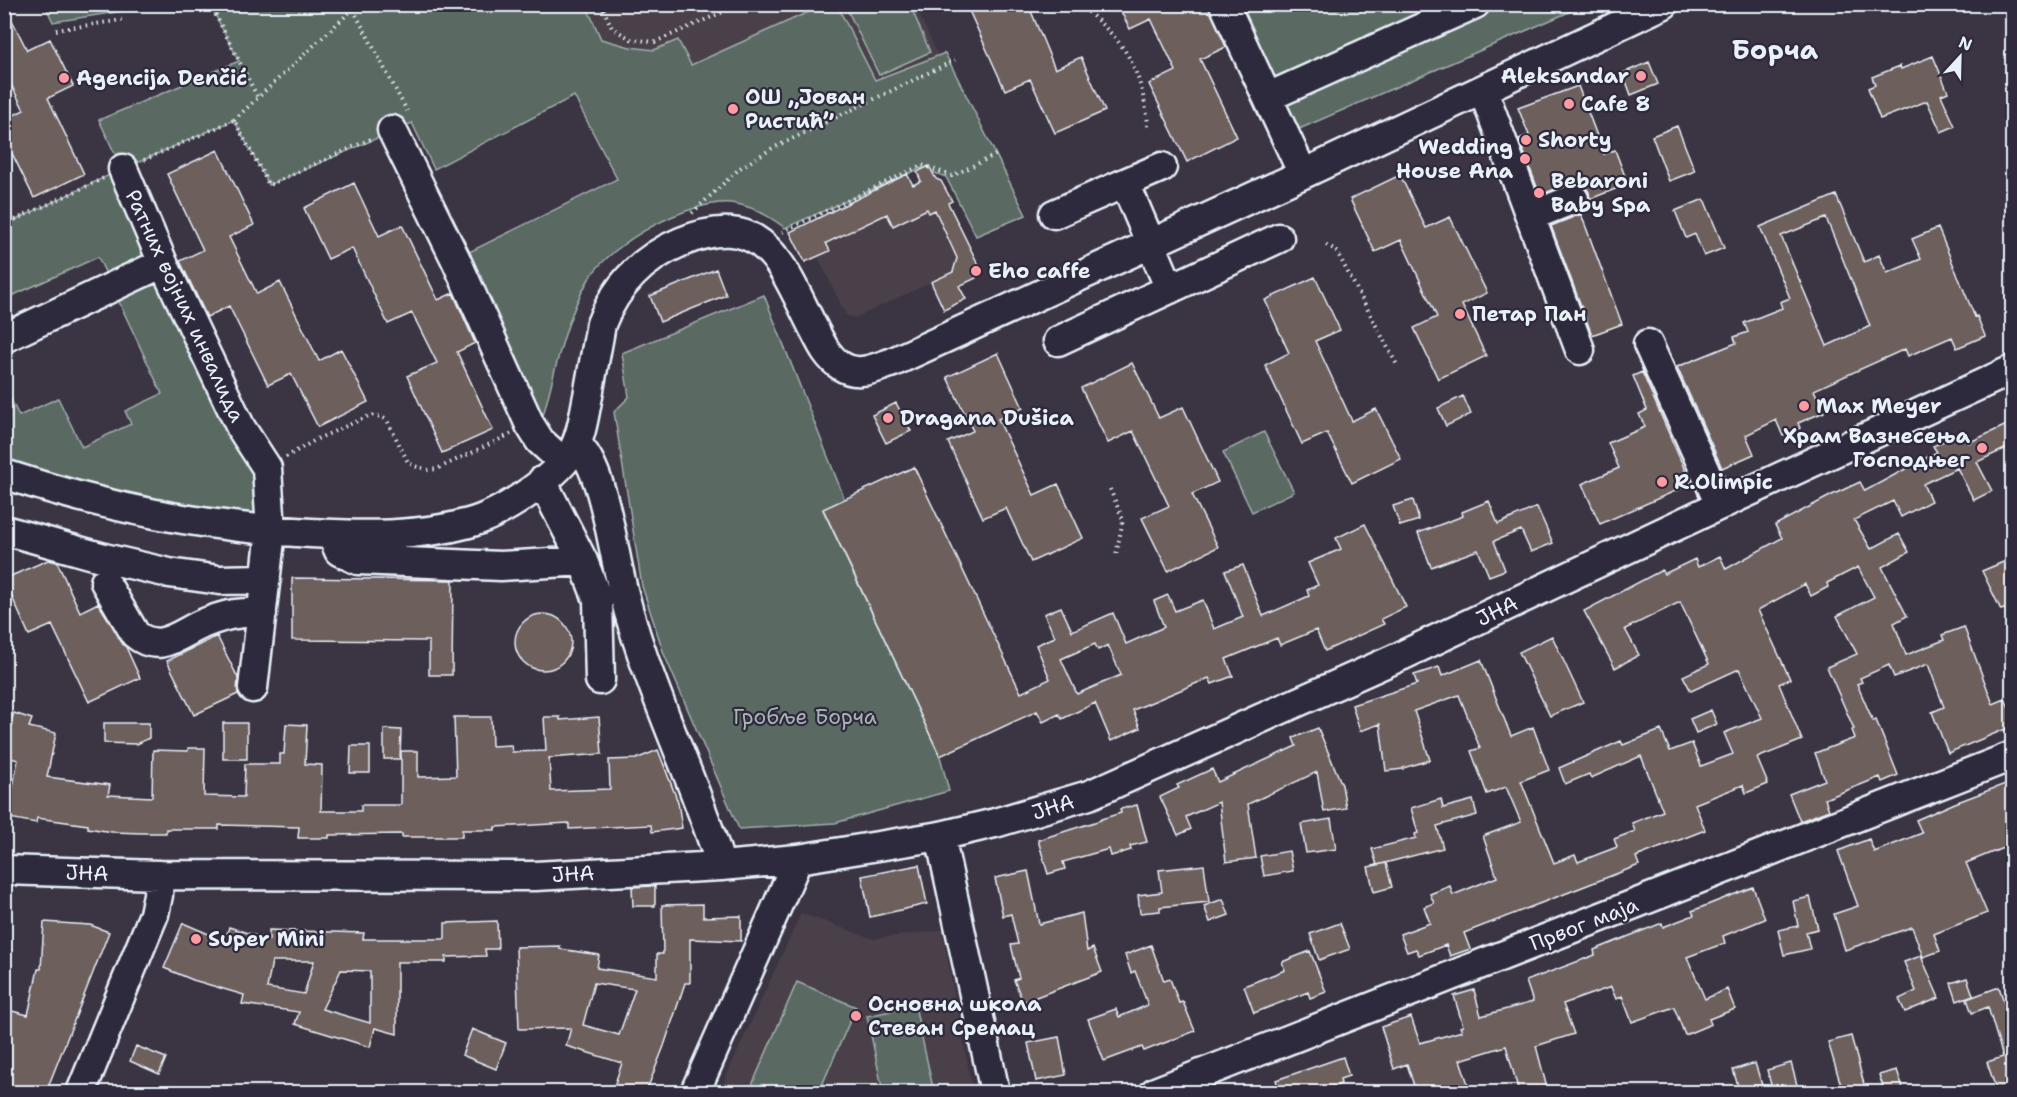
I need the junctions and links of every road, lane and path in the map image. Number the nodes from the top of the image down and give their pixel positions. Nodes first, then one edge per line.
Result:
1 (210, 4) edge
2 (601, 4) edge
3 (741, 4) edge
4 (1079, 4) edge
5 (1224, 4) edge
6 (1475, 4) edge
7 (1664, 4) edge
8 (354, 7) edge
9 (1622, 13) edge
10 (122, 20) dead end
11 (56, 30) dead end
12 (955, 60) dead end
13 (1483, 90) junction
14 (1268, 97) junction
15 (258, 98) junction
16 (234, 120) junction
17 (1148, 128) dead end
18 (392, 130) junction
19 (999, 153) dead end
20 (1162, 167) dead end
21 (123, 169) junction
22 (1303, 174) junction
23 (1125, 183) junction
24 (1574, 200) dead end
25 (1053, 214) dead end
26 (689, 215) dead end
27 (1531, 216) junction
28 (4, 225) edge
29 (1279, 238) dead end
30 (1151, 243) junction
31 (1326, 245) dead end
32 (771, 251) junction
33 (163, 264) junction
34 (1170, 289) junction
35 (4, 338) edge
36 (1058, 341) dead end
37 (1648, 344) dead end
38 (1580, 350) dead end
39 (1397, 365) dead end
40 (2013, 370) edge
41 (530, 425) junction
42 (570, 453) junction
43 (267, 468) junction
44 (4, 474) edge
45 (542, 481) junction
46 (1110, 489) dead end
47 (1720, 505) junction
48 (4, 530) edge
49 (271, 531) junction
50 (332, 535) junction
51 (1116, 555) dead end
52 (583, 561) junction
53 (266, 579) junction
54 (105, 582) dead end
55 (262, 613) junction
56 (600, 680) dead end
57 (253, 688) dead end
58 (2013, 756) edge
59 (940, 836) junction
60 (798, 859) junction
61 (721, 866) junction
62 (4, 870) edge
63 (159, 875) junction
64 (81, 1092) edge
65 (695, 1092) edge
66 (995, 1092) edge
67 (1155, 1092) edge

1 - 15 path
2 - 3 path
4 - 17 path
5 - 14 street
6 - 14 street
7 - 9 street
8 - 15 path, Ратних војних инвалида
8 - 18 path
9 - 13 street
10 - 11 path
12 - 26 path
13 - 22 street
13 - 27 street
14 - 22 street
15 - 16 path, Ратних војних инвалида
16 - 18 path
16 - 21 path, Ратних војних инвалида
18 - 41 street
19 - 32 path
20 - 23 street
21 - 28 path
21 - 33 street, Ратних војних инвалида
22 - 30 street
23 - 25 street
23 - 30 street
24 - 27 street
27 - 38 street
29 - 34 street
30 - 32 street
30 - 34 street
31 - 39 path
32 - 42 street
33 - 35 street
33 - 43 street, Ратних војних инвалида
34 - 36 street
37 - 47 street
40 - 47 street, ЈНА
41 - 42 street
41 - 43 path
42 - 45 street
42 - 61 street
43 - 49 street, Ратних војних инвалида
44 - 49 street
45 - 50 street
45 - 52 street
46 - 51 path
47 - 59 street, ЈНА
48 - 53 street
49 - 50 street
49 - 53 street, Ратних војних инвалида
50 - 52 street
52 - 56 street
53 - 55 street, Ратних војних инвалида
54 - 55 street
55 - 57 street, Ратних војних инвалида
58 - 67 street, Првог маја
59 - 60 street, ЈНА
59 - 66 street
60 - 61 street, ЈНА
60 - 65 street
61 - 63 street, ЈНА
62 - 63 street, ЈНА
63 - 64 street

